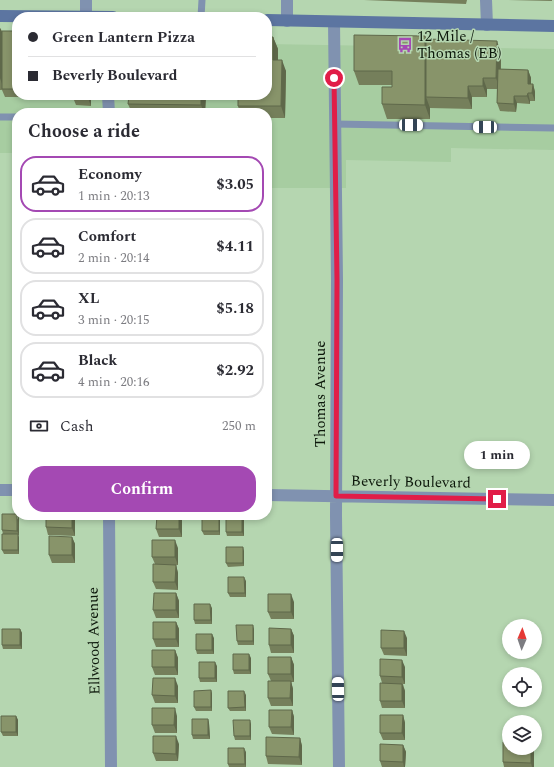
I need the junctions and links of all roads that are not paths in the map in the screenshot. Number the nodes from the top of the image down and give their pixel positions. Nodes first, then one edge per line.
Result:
1 (86, 0) edge
2 (202, 0) edge
3 (287, 0) edge
4 (486, 0) edge
5 (86, 12) edge
6 (201, 12) edge
7 (0, 16) edge
8 (12, 16) edge
9 (272, 20) edge
10 (287, 20) junction
11 (334, 22) junction
12 (487, 25) junction
13 (554, 26) edge
14 (0, 117) edge
15 (12, 118) edge
16 (335, 124) junction
17 (554, 128) edge
18 (0, 490) edge
19 (12, 490) edge
20 (272, 495) edge
21 (336, 496) junction
22 (554, 500) edge
23 (109, 520) edge
24 (111, 767) edge
25 (339, 767) edge

1 - 5 street
2 - 6 lane
3 - 10 street
4 - 12 street
7 - 8 main road
9 - 10 main road
10 - 11 main road
11 - 12 main road
11 - 16 street, Thomas Avenue
12 - 13 main road
14 - 15 lane
16 - 17 lane
16 - 21 street, Thomas Avenue
18 - 19 street
20 - 21 street, Beverly Boulevard
21 - 22 street, Beverly Boulevard
21 - 25 street, Thomas Avenue
23 - 24 street, Ellwood Avenue

